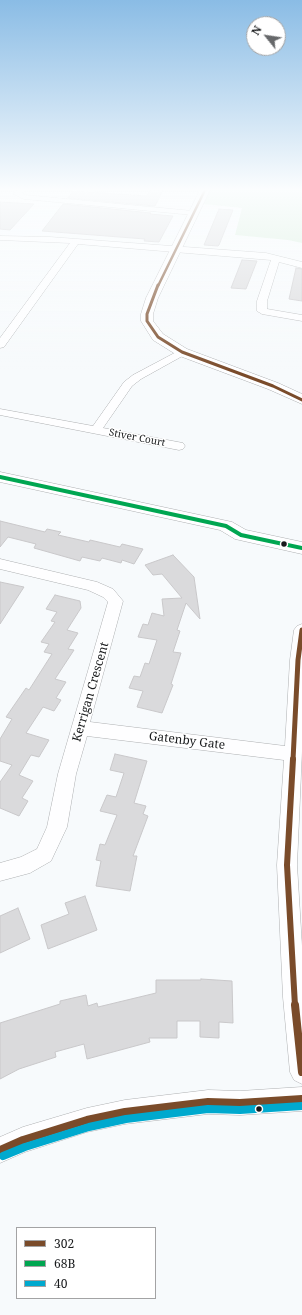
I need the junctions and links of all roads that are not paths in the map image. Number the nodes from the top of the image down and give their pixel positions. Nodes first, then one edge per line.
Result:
1 (70, 249) edge
2 (169, 249) edge
3 (176, 250) junction
4 (276, 258) junction
5 (302, 265) edge
6 (302, 318) edge
7 (0, 345) edge
8 (182, 352) junction
9 (302, 400) edge
10 (0, 412) edge
11 (96, 430) junction
12 (179, 446) dead end
13 (0, 477) edge
14 (226, 526) junction
15 (302, 536) edge
16 (302, 548) edge
17 (0, 564) edge
18 (302, 630) edge
19 (81, 728) junction
20 (292, 754) junction
21 (0, 872) edge
22 (302, 1072) edge
23 (302, 1099) edge
24 (0, 1150) edge

1 - 7 street
2 - 3 street
3 - 4 street
3 - 8 main road
4 - 5 street
4 - 6 street
8 - 9 main road
8 - 11 street
10 - 11 street, Stiver Court
11 - 12 street, Stiver Court
13 - 14 main road
14 - 15 main road
14 - 16 main road
17 - 19 street, Kerrigan Crescent
18 - 20 street
19 - 20 street, Gatenby Gate
19 - 21 street, Kerrigan Crescent
20 - 22 street
23 - 24 street

